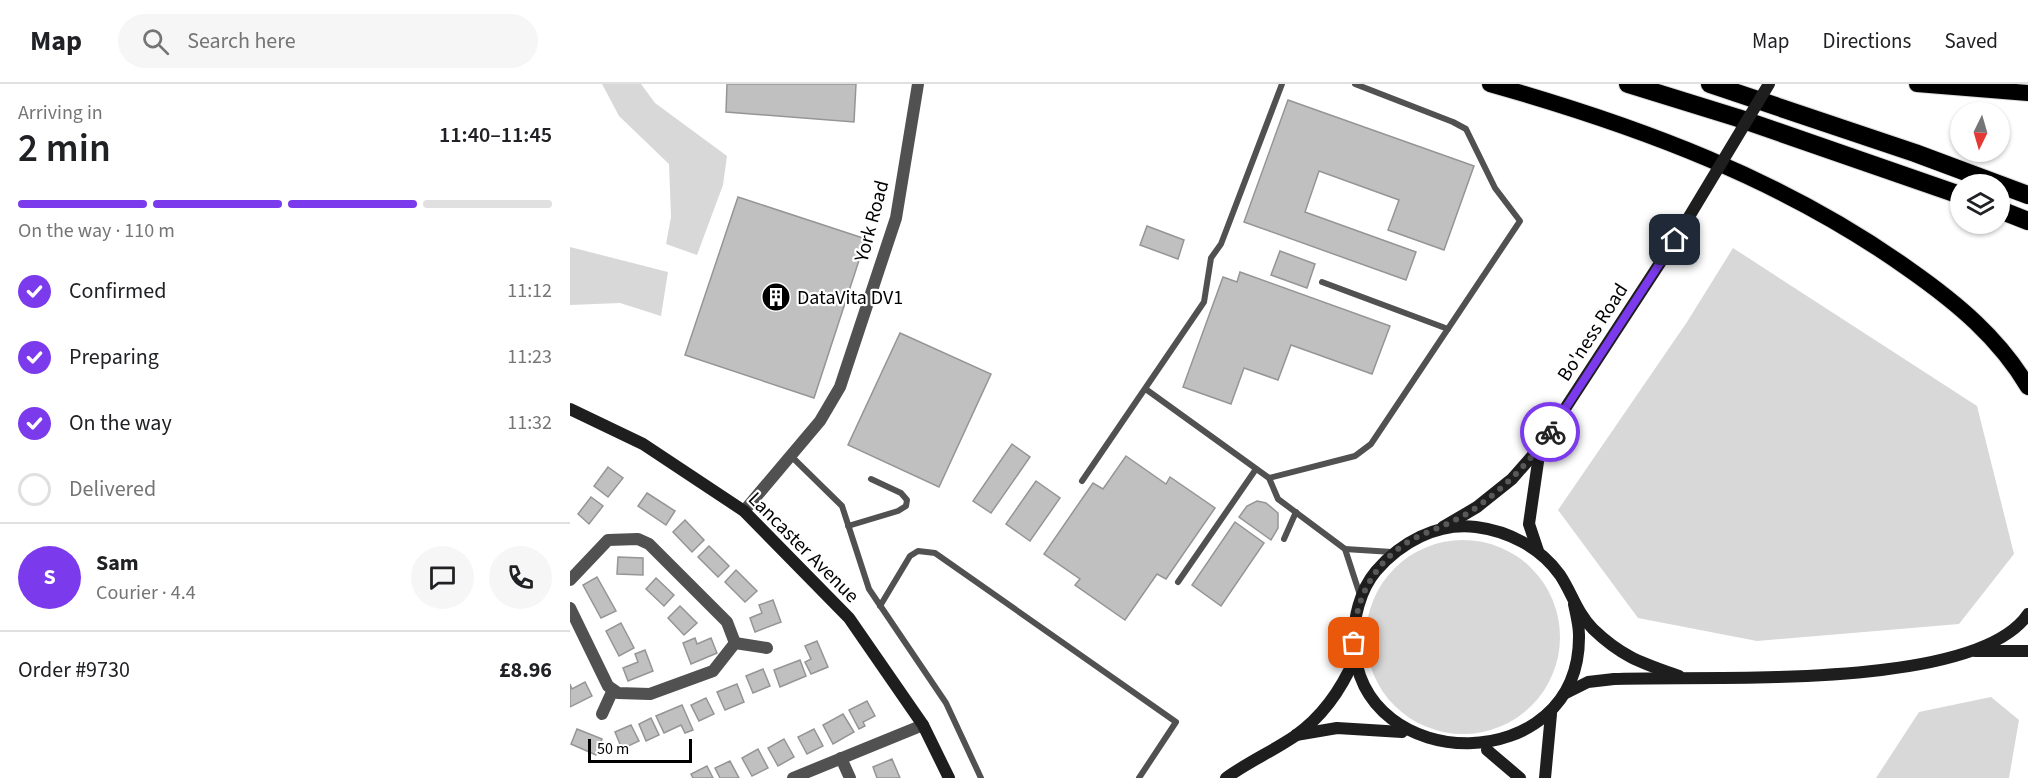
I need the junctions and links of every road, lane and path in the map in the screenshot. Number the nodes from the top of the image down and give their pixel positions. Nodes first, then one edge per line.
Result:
1 (918, 84) edge
2 (1281, 84) edge
3 (1355, 84) edge
4 (1490, 84) edge
5 (1628, 84) edge
6 (1710, 84) edge
7 (1769, 84) edge
8 (1917, 84) edge
9 (2028, 93) edge
10 (1950, 192) edge
11 (2028, 195) edge
12 (2010, 214) edge
13 (2028, 220) edge
14 (1322, 282) dead end
15 (1448, 329) junction
16 (2028, 387) edge
17 (1147, 390) junction
18 (570, 409) edge
19 (1540, 447) junction
20 (790, 455) junction
21 (1256, 469) junction
22 (1269, 478) junction
23 (871, 479) dead end
24 (1082, 481) dead end
25 (744, 511) junction
26 (1296, 512) junction
27 (848, 526) junction
28 (1439, 529) junction
29 (1284, 539) dead end
30 (1345, 549) junction
31 (1538, 551) junction
32 (1394, 553) junction
33 (570, 580) edge
34 (1178, 582) dead end
35 (1361, 598) junction
36 (1574, 604) junction
37 (880, 606) junction
38 (570, 608) edge
39 (2028, 614) edge
40 (735, 643) junction
41 (767, 648) dead end
42 (1971, 651) junction
43 (2028, 651) edge
44 (1355, 658) junction
45 (1679, 676) junction
46 (612, 692) junction
47 (1566, 693) junction
48 (602, 714) dead end
49 (1551, 714) junction
50 (922, 725) junction
51 (1402, 732) junction
52 (1296, 735) junction
53 (1487, 750) junction
54 (841, 758) junction
55 (793, 778) edge
56 (850, 778) edge
57 (949, 778) edge
58 (981, 778) edge
59 (1139, 778) edge
60 (1226, 778) edge
61 (1520, 778) edge
62 (1545, 778) edge

1 - 20 street, York Road
2 - 17 lane
3 - 15 lane
4 - 16 highway
5 - 10 highway
6 - 11 highway
7 - 19 main road, Bo'ness Road, bridge
8 - 9 highway
12 - 13 highway
14 - 15 lane
15 - 22 lane
17 - 21 lane
17 - 24 lane
18 - 25 main road, Lancaster Avenue
19 - 28 main road, Bo'ness Road
19 - 31 main road, Bo'ness Road
20 - 25 street, York Road
20 - 27 lane
21 - 22 lane
21 - 34 lane
22 - 26 lane
23 - 27 lane
25 - 50 main road, Lancaster Avenue
26 - 29 lane
26 - 30 lane
27 - 37 lane
28 - 31 main road
28 - 32 main road
30 - 32 lane
30 - 35 lane
31 - 36 main road
32 - 35 main road
33 - 40 street
35 - 44 main road
36 - 45 main road
36 - 47 main road
37 - 58 lane
37 - 59 lane
38 - 46 street
39 - 42 main road
40 - 41 street
40 - 46 street
42 - 43 main road
42 - 45 main road
44 - 51 main road
44 - 52 main road
45 - 47 main road
46 - 48 street
47 - 49 main road
49 - 53 main road
49 - 62 main road
50 - 54 street
50 - 57 main road, Lancaster Avenue
51 - 52 main road
51 - 53 main road
52 - 60 main road
53 - 61 main road
54 - 55 street
54 - 56 street

